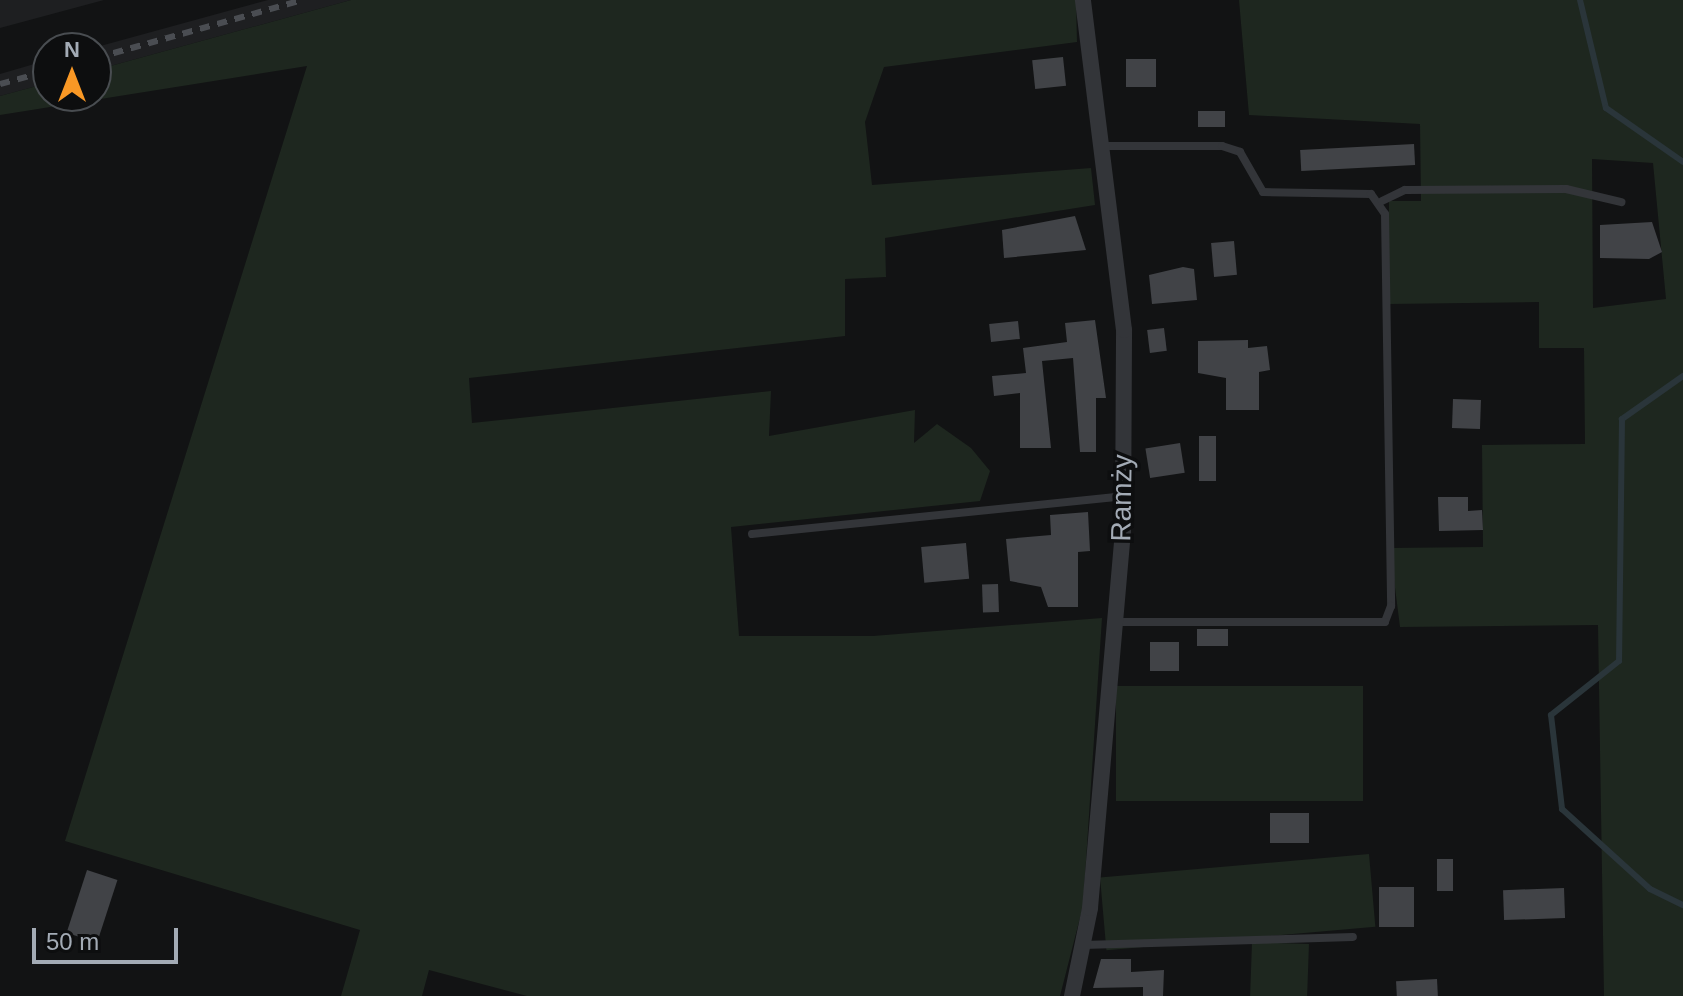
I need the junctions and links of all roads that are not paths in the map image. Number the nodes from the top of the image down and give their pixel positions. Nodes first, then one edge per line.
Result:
1 (1083, 0) edge
2 (1101, 146) junction
3 (1382, 201) junction
4 (1621, 202) dead end
5 (1123, 496) junction
6 (752, 534) dead end
7 (1115, 622) junction
8 (1353, 937) dead end
9 (1082, 945) junction
10 (1072, 996) edge

1 - 2 street, Ramży
2 - 3 lane
2 - 5 street, Ramży
3 - 4 lane
3 - 7 lane
5 - 6 lane
5 - 7 street, Ramży
7 - 9 street, Ramży
8 - 9 lane
9 - 10 street, Ramży

